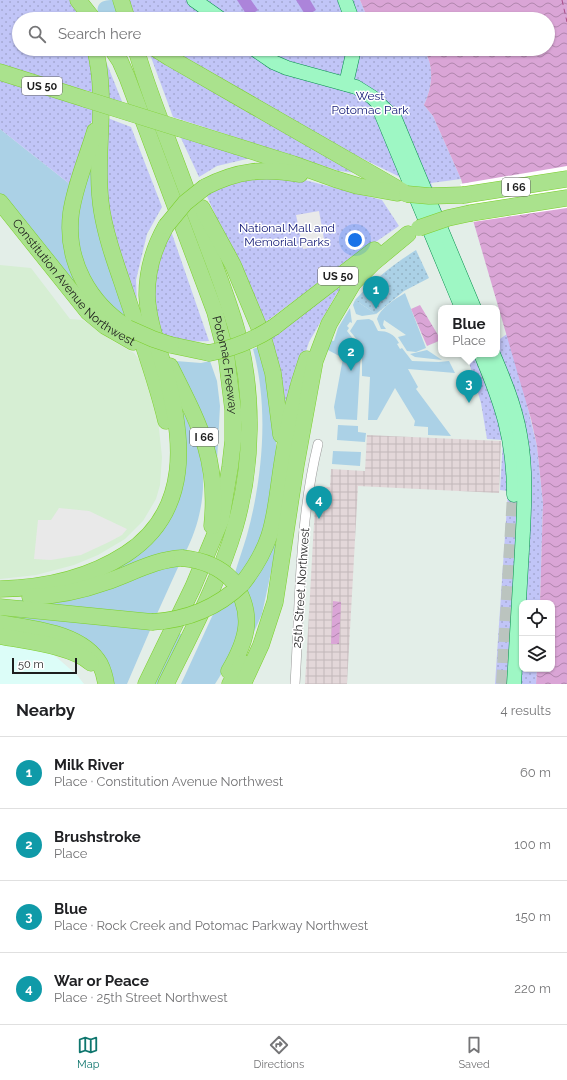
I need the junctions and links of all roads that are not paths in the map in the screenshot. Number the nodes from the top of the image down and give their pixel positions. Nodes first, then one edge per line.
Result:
1 (78, 0) edge
2 (121, 0) edge
3 (194, 0) edge
4 (203, 0) edge
5 (345, 0) edge
6 (91, 12) edge
7 (125, 12) edge
8 (211, 12) edge
9 (214, 12) edge
10 (349, 12) edge
11 (97, 56) edge
12 (117, 56) edge
13 (138, 56) edge
14 (167, 56) edge
15 (264, 56) edge
16 (352, 56) edge
17 (0, 72) edge
18 (346, 84) junction
19 (376, 102) junction
20 (101, 110) junction
21 (173, 153) junction
22 (567, 179) edge
23 (335, 180) junction
24 (406, 194) junction
25 (567, 198) edge
26 (0, 202) edge
27 (413, 231) junction
28 (355, 280) junction
29 (461, 305) edge
30 (473, 305) edge
31 (153, 331) junction
32 (130, 335) junction
33 (482, 357) edge
34 (494, 357) edge
35 (318, 444) dead end
36 (281, 464) junction
37 (514, 495) tunnel mouth
38 (164, 514) junction
39 (207, 553) junction
40 (279, 568) junction
41 (237, 582) junction
42 (0, 589) edge
43 (0, 597) edge
44 (0, 607) edge
45 (0, 622) edge
46 (0, 636) edge
47 (106, 684) edge
48 (146, 684) edge
49 (166, 684) edge
50 (220, 684) edge
51 (230, 684) edge
52 (243, 684) edge
53 (295, 684) edge
54 (514, 684) edge

1 - 6 highway
2 - 7 highway
3 - 8 main road
4 - 9 main road
5 - 10 main road
11 - 20 highway
12 - 39 highway, Potomac Freeway
13 - 21 highway, Potomac Freeway
14 - 24 highway
15 - 18 main road
16 - 18 main road
17 - 23 highway, US 50, bridge
18 - 19 main road
19 - 29 main road
19 - 30 main road
20 - 32 highway
20 - 38 highway
21 - 36 highway
21 - 49 highway, Potomac Freeway
22 - 24 highway, I 66, bridge
23 - 24 highway, I 66
23 - 31 highway, I 66, bridge
25 - 27 highway, I 66, bridge
26 - 32 highway, Constitution Avenue Northwest / US 50
27 - 28 highway, I 66
27 - 32 highway, Constitution Avenue Northwest / US 50, bridge
28 - 36 highway
28 - 40 highway, I 66
31 - 38 highway
31 - 39 highway, I 66
33 - 37 main road
34 - 54 main road
35 - 53 street, 25th Street Northwest
36 - 41 highway
38 - 42 highway
39 - 48 highway, Potomac Freeway / I 66
40 - 51 highway, I 66
40 - 52 highway
41 - 43 highway, bridge
41 - 44 highway, bridge
41 - 50 highway
45 - 47 highway
46 - 47 highway

